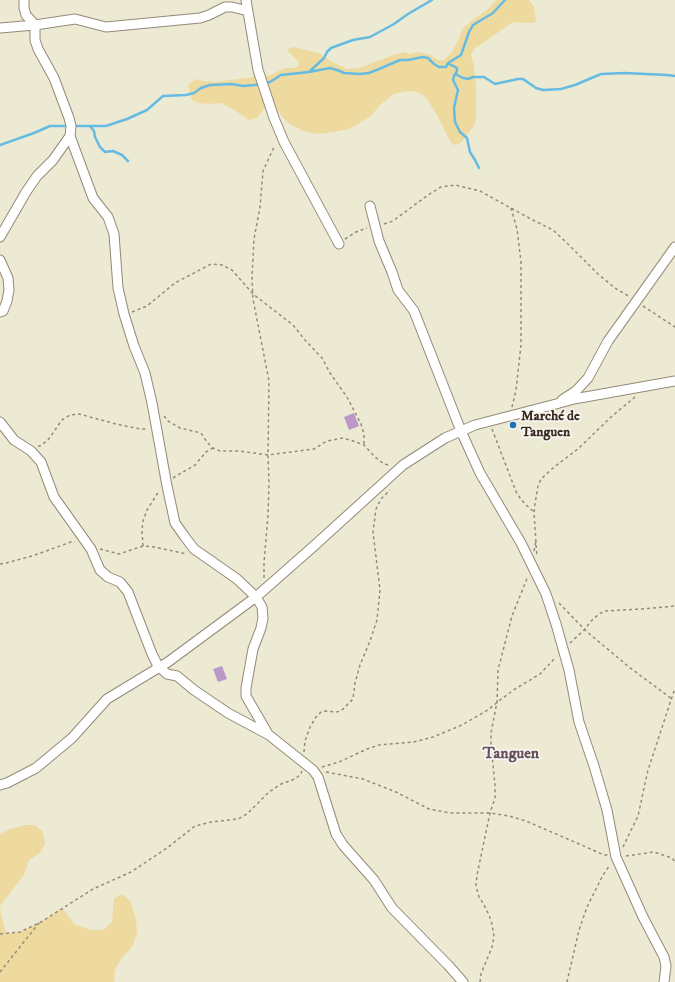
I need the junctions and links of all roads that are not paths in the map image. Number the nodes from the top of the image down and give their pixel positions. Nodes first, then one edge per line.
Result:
1 (24, 0) edge
2 (246, 0) edge
3 (248, 11) junction
4 (35, 25) junction
5 (0, 28) edge
6 (70, 136) junction
7 (370, 206) dead end
8 (0, 236) edge
9 (339, 244) road end
10 (675, 247) edge
11 (0, 260) edge
12 (0, 312) edge
13 (675, 381) edge
14 (556, 404) junction
15 (0, 422) edge
16 (461, 431) junction
17 (256, 596) junction
18 (160, 667) junction
19 (268, 735) junction
20 (0, 785) edge
21 (463, 982) edge
22 (664, 982) edge

1 - 4 street
2 - 3 street
3 - 4 street
3 - 9 street
4 - 5 street
4 - 6 street
6 - 8 street
6 - 17 street
7 - 16 street
10 - 14 street
11 - 12 street
13 - 14 street
14 - 16 street
15 - 18 street
16 - 17 street
16 - 22 street
17 - 18 street
17 - 19 street
18 - 19 street
18 - 20 street
19 - 21 street

